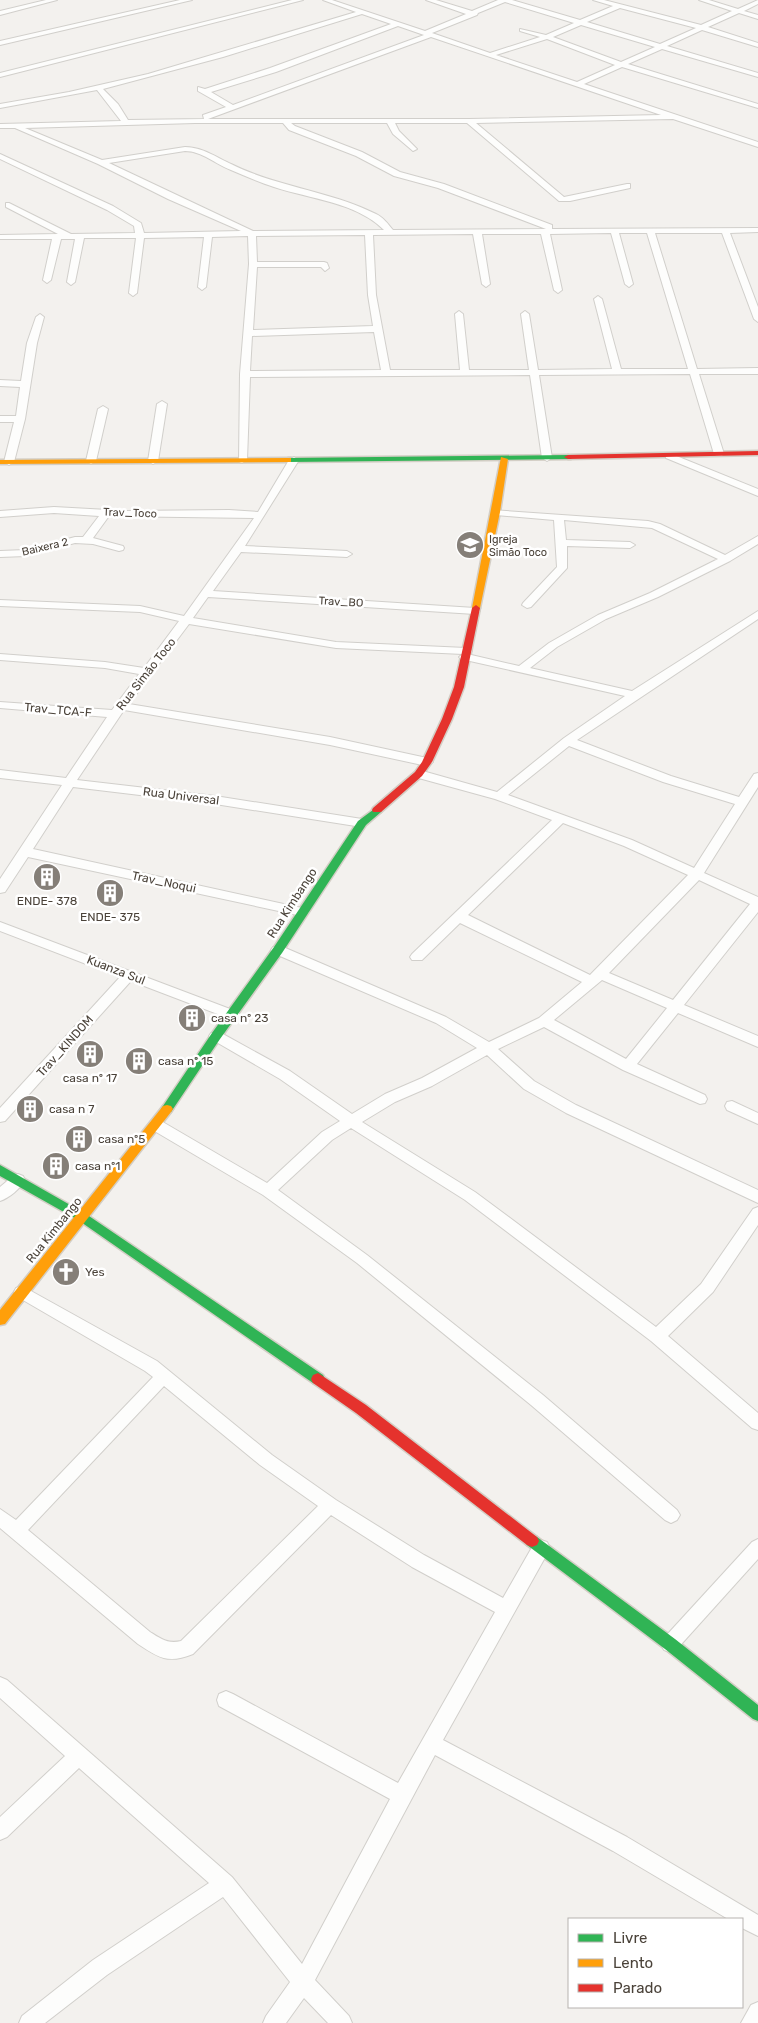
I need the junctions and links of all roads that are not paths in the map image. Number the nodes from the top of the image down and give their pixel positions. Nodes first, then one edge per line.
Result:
1 (54, 0) edge
2 (189, 0) edge
3 (300, 0) edge
4 (326, 0) edge
5 (429, 0) edge
6 (504, 0) edge
7 (596, 0) edge
8 (632, 0) edge
9 (702, 0) edge
10 (758, 2) edge
11 (622, 5) junction
12 (738, 11) junction
13 (0, 13) edge
14 (360, 13) junction
15 (475, 14) junction
16 (758, 17) edge
17 (583, 22) junction
18 (398, 24) junction
19 (700, 28) junction
20 (522, 30) dead end
21 (428, 34) junction
22 (547, 37) junction
23 (0, 43) edge
24 (758, 45) edge
25 (662, 46) junction
26 (489, 55) junction
27 (622, 65) junction
28 (0, 74) edge
29 (758, 75) edge
30 (576, 85) junction
31 (197, 86) dead end
32 (98, 88) junction
33 (205, 91) junction
34 (0, 106) edge
35 (758, 106) edge
36 (232, 108) junction
37 (672, 117) junction
38 (7, 119) dead end
39 (285, 120) junction
40 (196, 121) junction
41 (390, 121) junction
42 (469, 121) junction
43 (126, 123) junction
44 (0, 126) edge
45 (14, 126) junction
46 (758, 146) edge
47 (413, 149) dead end
48 (0, 156) edge
49 (101, 162) junction
50 (627, 186) dead end
51 (10, 205) dead end
52 (614, 230) junction
53 (650, 230) junction
54 (758, 230) edge
55 (477, 231) junction
56 (545, 231) junction
57 (564, 231) junction
58 (725, 231) junction
59 (369, 232) junction
60 (391, 232) junction
61 (252, 234) junction
62 (140, 235) junction
63 (208, 235) junction
64 (57, 236) junction
65 (69, 236) junction
66 (80, 236) junction
67 (0, 237) edge
68 (253, 264) junction
69 (325, 268) dead end
70 (47, 280) dead end
71 (71, 282) dead end
72 (486, 284) dead end
73 (629, 284) dead end
74 (202, 287) dead end
75 (558, 290) dead end
76 (133, 293) dead end
77 (598, 299) dead end
78 (460, 314) dead end
79 (525, 314) dead end
80 (40, 317) dead end
81 (758, 319) edge
82 (378, 329) junction
83 (248, 333) junction
84 (694, 370) junction
85 (534, 371) junction
86 (617, 371) junction
87 (758, 371) edge
88 (465, 372) junction
89 (386, 373) junction
90 (245, 374) junction
91 (0, 383) edge
92 (26, 384) junction
93 (162, 404) dead end
94 (104, 408) dead end
95 (0, 419) edge
96 (20, 419) junction
97 (719, 454) junction
98 (758, 454) edge
99 (670, 456) junction
100 (547, 458) junction
101 (504, 459) junction
102 (242, 460) junction
103 (294, 460) junction
104 (91, 461) junction
105 (153, 461) junction
106 (5, 462) edge
107 (758, 492) edge
108 (496, 512) junction
109 (106, 513) junction
110 (0, 514) edge
111 (260, 515) junction
112 (559, 517) junction
113 (758, 539) edge
114 (86, 541) junction
115 (562, 543) junction
116 (630, 545) dead end
117 (118, 548) dead end
118 (238, 549) junction
119 (0, 554) edge
120 (347, 554) dead end
121 (726, 559) junction
122 (206, 594) junction
123 (0, 603) edge
124 (527, 605) dead end
125 (475, 611) junction
126 (758, 614) edge
127 (188, 619) junction
128 (466, 654) junction
129 (0, 657) edge
130 (520, 670) junction
131 (147, 672) junction
132 (634, 695) junction
133 (0, 704) edge
134 (118, 710) junction
135 (568, 741) junction
136 (428, 762) junction
137 (0, 774) edge
138 (419, 774) junction
139 (758, 777) edge
140 (68, 783) junction
141 (499, 796) junction
142 (743, 802) junction
143 (561, 818) junction
144 (362, 823) junction
145 (26, 852) junction
146 (697, 874) junction
147 (0, 889) edge
148 (758, 902) edge
149 (302, 912) junction
150 (460, 917) junction
151 (0, 926) edge
152 (278, 950) junction
153 (417, 957) dead end
154 (128, 975) junction
155 (596, 978) junction
156 (675, 1006) junction
157 (233, 1015) junction
158 (544, 1022) junction
159 (216, 1036) junction
160 (758, 1042) edge
161 (488, 1048) junction
162 (628, 1066) junction
163 (700, 1099) dead end
164 (732, 1106) dead end
165 (0, 1117) edge
166 (758, 1118) edge
167 (352, 1122) junction
168 (156, 1125) junction
169 (0, 1170) edge
170 (18, 1180) junction
171 (268, 1191) junction
172 (0, 1195) edge
173 (758, 1196) edge
174 (758, 1213) edge
175 (82, 1217) junction
176 (22, 1292) junction
177 (0, 1320) edge
178 (657, 1336) junction
179 (164, 1376) junction
180 (758, 1423) edge
181 (330, 1505) junction
182 (671, 1515) dead end
183 (0, 1517) edge
184 (16, 1531) junction
185 (758, 1547) edge
186 (541, 1548) junction
187 (507, 1609) junction
188 (670, 1644) junction
189 (0, 1686) edge
190 (226, 1700) dead end
191 (758, 1714) edge
192 (431, 1743) junction
193 (79, 1756) junction
194 (402, 1796) junction
195 (0, 1830) edge
196 (225, 1884) junction
197 (758, 1926) edge
198 (303, 1982) junction
199 (758, 2012) edge
200 (29, 2023) edge
201 (273, 2023) edge
202 (342, 2023) edge
203 (751, 2023) edge

1 - 13 street
2 - 23 street
3 - 28 street
4 - 14 street
5 - 15 street
6 - 15 street
6 - 17 street
7 - 11 street
8 - 11 street
9 - 12 street
10 - 12 street
11 - 17 street
11 - 19 street
12 - 16 street
12 - 19 street
14 - 18 street
14 - 32 street
15 - 21 street
17 - 22 street
17 - 25 street
18 - 21 street
18 - 33 street
19 - 24 street
19 - 25 street
20 - 22 street
21 - 26 street
21 - 36 street
22 - 26 street
22 - 27 street
25 - 27 street
25 - 29 street
26 - 30 street
27 - 30 street
27 - 35 street
30 - 37 street
31 - 33 street
32 - 34 street
32 - 43 street
33 - 36 street
36 - 40 street
37 - 42 street
37 - 46 street
38 - 45 street
39 - 40 street
39 - 41 street
39 - 57 street
40 - 43 street
41 - 42 street
41 - 47 street
42 - 50 street
43 - 45 street
44 - 45 street
45 - 49 street
48 - 62 street
49 - 60 street
49 - 61 street
51 - 65 street
52 - 53 street
52 - 57 street
52 - 73 street
53 - 58 street
53 - 84 street
54 - 58 street
55 - 56 street
55 - 60 street
55 - 72 street
56 - 57 street
56 - 75 street
58 - 81 street
59 - 60 street
59 - 61 street
59 - 82 street
61 - 63 street
61 - 68 street
62 - 63 street
62 - 66 street
62 - 76 street
63 - 74 street
64 - 65 street
64 - 67 street
64 - 70 street
65 - 66 street
66 - 71 street
68 - 69 street
68 - 83 street
77 - 86 street
78 - 88 street
79 - 85 street
80 - 92 street
82 - 83 street
82 - 89 street
83 - 90 street
84 - 86 street
84 - 87 street
84 - 97 street
85 - 86 street
85 - 88 street
85 - 100 street
88 - 89 street
89 - 90 street
90 - 102 street
91 - 92 street
92 - 96 street
93 - 105 street
94 - 104 street
95 - 96 street
96 - 106 street
97 - 98 street
97 - 99 street
99 - 100 street
99 - 107 street
100 - 101 street
101 - 103 street
101 - 108 street, Rua Kimbango
102 - 103 street
102 - 105 street
103 - 111 street, Rua Simão Toco
104 - 105 street
104 - 106 street
108 - 112 street
108 - 125 street, Rua Kimbango
109 - 110 street, Trav_Toco
109 - 111 street, Trav_Toco
109 - 114 street
111 - 118 street, Rua Simão Toco
112 - 115 street
112 - 121 street
113 - 121 street
114 - 117 street, Baixera 2
114 - 119 street, Baixera 2
115 - 116 street
115 - 124 street
118 - 120 street
118 - 122 street, Rua Simão Toco
121 - 130 street
122 - 125 street, Trav_BO
122 - 127 street, Rua Simão Toco
123 - 127 street
125 - 128 street, Rua Kimbango
126 - 132 street
127 - 128 street
127 - 131 street, Rua Simão Toco
128 - 130 street
128 - 136 street, Rua Kimbango
129 - 131 street
130 - 132 street
131 - 134 street, Rua Simão Toco
132 - 135 street
133 - 134 street, Trav_TCA-F
134 - 136 street
134 - 140 street, Rua Simão Toco
135 - 141 street
135 - 142 street
136 - 138 street, Rua Kimbango
137 - 140 street, Rua Universal
138 - 141 street
138 - 144 street, Rua Kimbango
139 - 142 street
140 - 144 street, Rua Universal
140 - 145 street, Rua Simão Toco
141 - 143 street
142 - 146 street
143 - 146 street
143 - 150 street
144 - 149 street, Rua Kimbango
145 - 147 street, Rua Simão Toco
145 - 149 street, Trav_Noqui
146 - 148 street
146 - 155 street
148 - 156 street
149 - 152 street, Rua Kimbango
150 - 153 street
150 - 155 street
151 - 154 street, Kuanza Sul
152 - 157 street, Rua Kimbango
152 - 161 street
154 - 157 street, Kuanza Sul
154 - 165 street, Trav_KINDOM
155 - 156 street
155 - 158 street
156 - 160 street
156 - 162 street
157 - 159 street, Rua Kimbango
158 - 161 street
158 - 162 street
159 - 167 street
159 - 168 street, Rua Kimbango
161 - 167 street
161 - 173 street
162 - 163 street
164 - 166 street
167 - 171 street
167 - 178 street
168 - 171 street
168 - 175 street, Rua Kimbango
169 - 170 street
170 - 172 street
170 - 175 street
171 - 182 street
174 - 178 street
175 - 176 street, Rua Kimbango
175 - 186 street
176 - 177 street, Rua Kimbango
176 - 179 street
178 - 180 street
179 - 181 street
179 - 184 street
181 - 184 street
181 - 187 street
183 - 184 street
185 - 188 street
186 - 187 street
186 - 188 street
187 - 192 street
188 - 191 street
189 - 193 street
190 - 194 street
192 - 194 street
192 - 197 street
193 - 195 street
193 - 196 street
194 - 198 street
196 - 198 street
196 - 200 street
198 - 201 street
198 - 202 street
199 - 203 street

